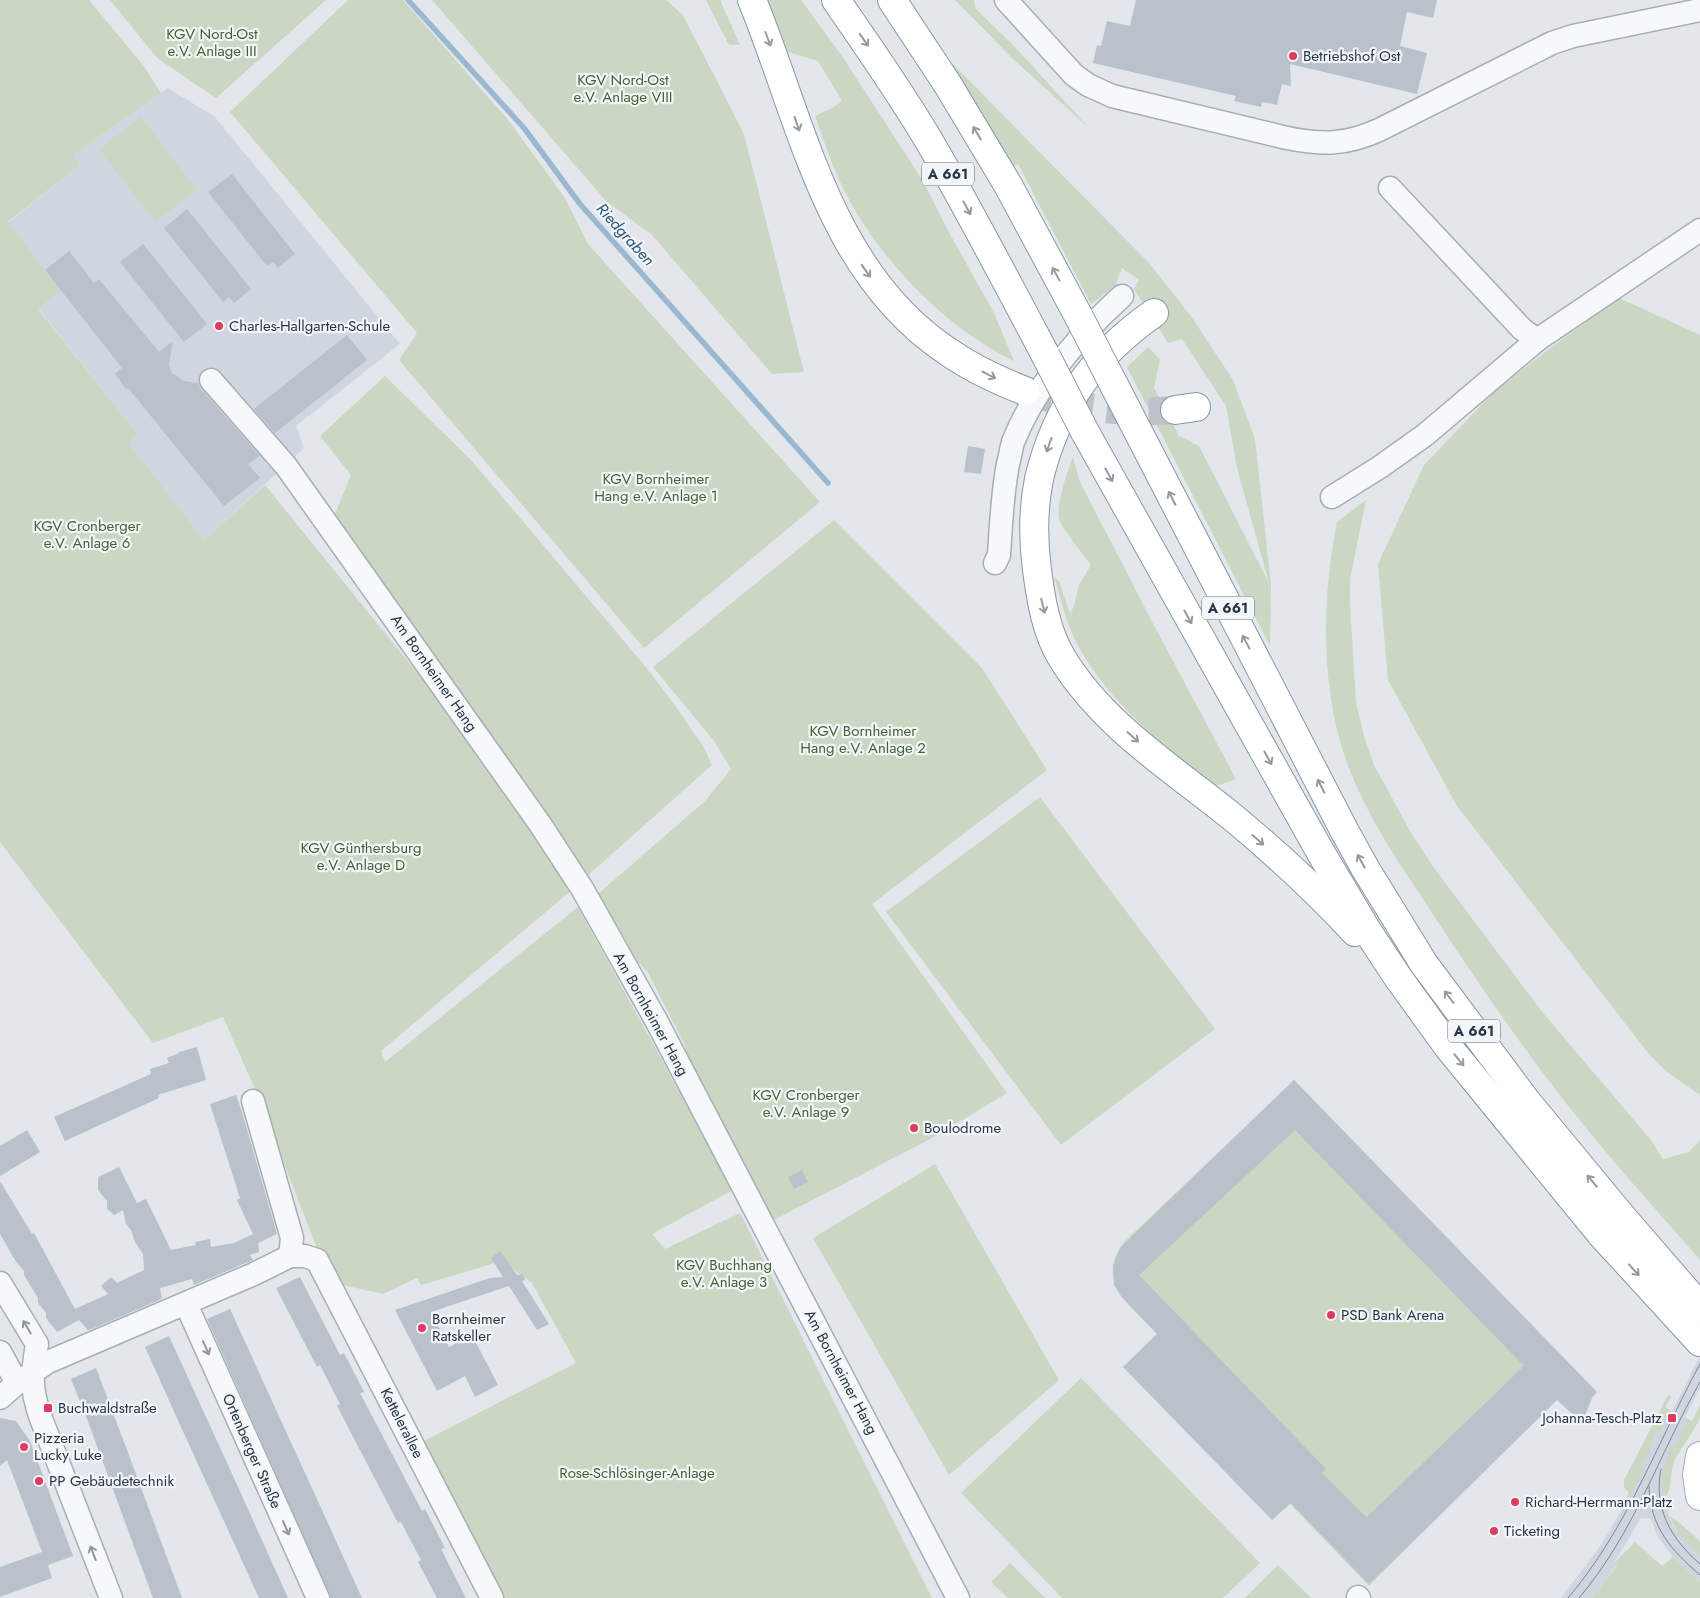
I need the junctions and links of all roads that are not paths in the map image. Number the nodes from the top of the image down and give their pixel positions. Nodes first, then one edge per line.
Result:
1 (752, 0) edge
2 (836, 0) edge
3 (892, 0) edge
4 (1006, 0) edge
5 (1700, 10) edge
6 (1390, 188) dead end
7 (1700, 230) edge
8 (1122, 296) dead end
9 (1154, 313) dead end
10 (1537, 340) junction
11 (211, 380) dead end
12 (1024, 391) tunnel mouth
13 (1332, 497) dead end
14 (995, 562) dead end
15 (1399, 979) junction
16 (253, 1101) dead end
17 (298, 1256) junction
18 (0, 1283) edge
19 (186, 1304) junction
20 (1700, 1307) edge
21 (1700, 1342) edge
22 (0, 1352) edge
23 (25, 1378) junction
24 (0, 1398) edge
25 (1700, 1456) edge
26 (1700, 1496) edge
27 (111, 1598) edge
28 (318, 1598) edge
29 (492, 1598) edge
30 (958, 1598) edge

1 -> 12 main road
2 -> 15 main road, A 661, bridge
20 -> 3 main road, A 661, bridge
4 - 5 street
6 - 10 street
7 - 10 street
8 - 14 street
9 -> 15 main road
10 - 13 street
11 - 30 street, Am Bornheimer Hang
15 -> 21 main road, A 661
16 - 17 street
17 - 19 street
17 - 29 street, Kettelerallee
23 -> 18 street
19 - 23 street
19 -> 28 street, Ortenberger Straße
22 - 23 street
23 - 24 street
27 -> 23 street
25 - 26 main road

